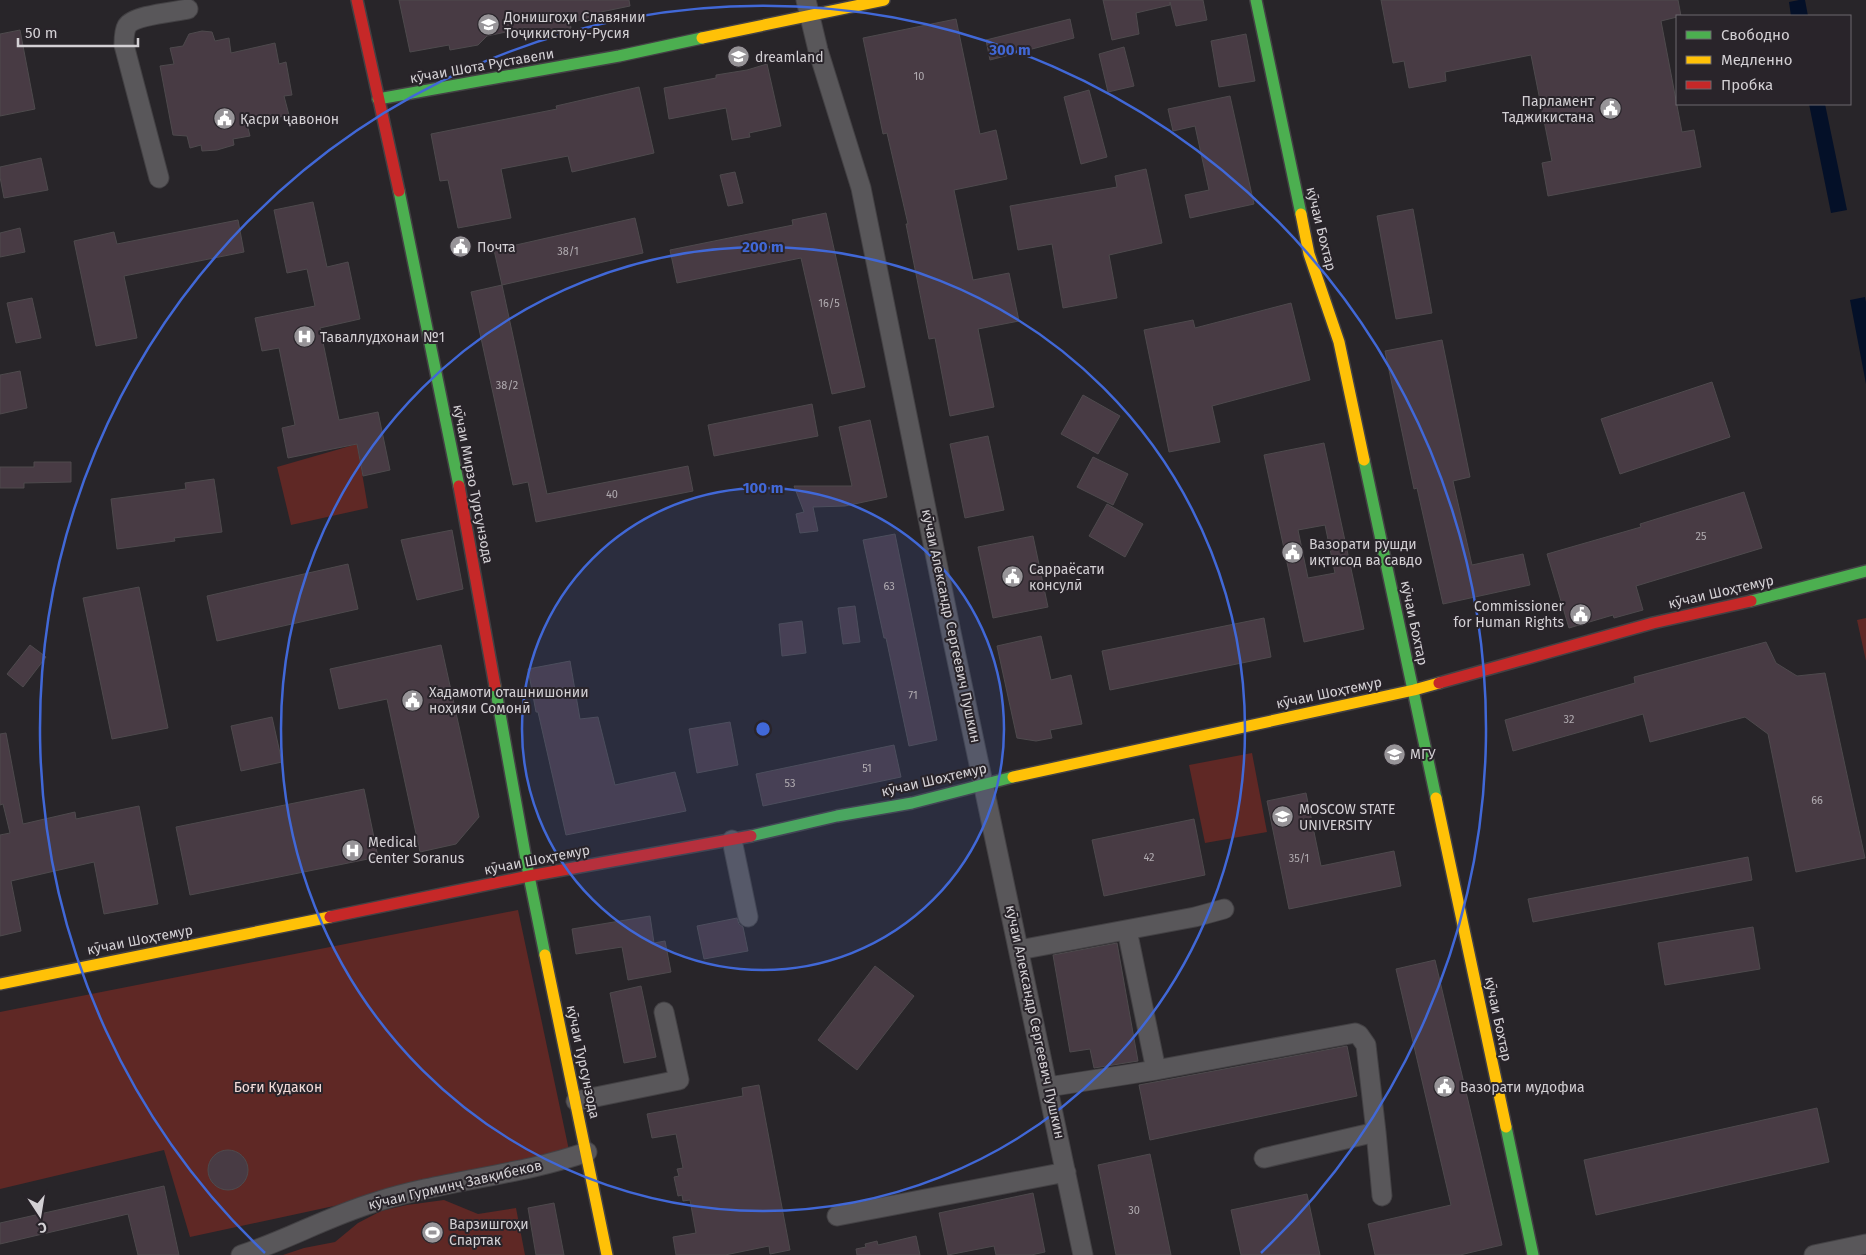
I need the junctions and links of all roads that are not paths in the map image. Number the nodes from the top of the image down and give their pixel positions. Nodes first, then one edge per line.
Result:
1 (175, 0) edge
2 (357, 0) edge
3 (884, 0) edge
4 (1256, 0) edge
5 (808, 8) edge
6 (378, 99) junction
7 (159, 178) dead end
8 (1866, 571) edge
9 (1414, 690) junction
10 (984, 783) junction
11 (732, 840) junction
12 (529, 876) junction
13 (1224, 909) dead end
14 (748, 918) dead end
15 (1127, 930) junction
16 (1019, 950) junction
17 (0, 984) edge
18 (664, 1012) dead end
19 (1156, 1070) junction
20 (1048, 1087) junction
21 (576, 1101) junction
22 (1376, 1132) junction
23 (586, 1152) junction
24 (1264, 1158) dead end
25 (1066, 1172) junction
26 (1382, 1196) dead end
27 (837, 1216) dead end
28 (1866, 1244) edge
29 (241, 1255) edge
30 (607, 1255) edge
31 (1083, 1255) edge
32 (1533, 1255) edge
33 (1814, 1255) edge

1 - 7 street
2 - 6 street
3 - 5 street, кӯчаи Шота Руставели
4 - 9 street, кӯчаи Бохтар
5 - 6 street, кӯчаи Шота Руставели
5 - 10 street, кӯчаи Александр Сергеевич Пушкин
6 - 12 street, кӯчаи Мирзо Турсунзода
8 - 9 street, кӯчаи Шоҳтемур
9 - 10 street, кӯчаи Шоҳтемур
9 - 32 street, кӯчаи Бохтар
10 - 11 street, кӯчаи Шоҳтемур
10 - 16 street, кӯчаи Александр Сергеевич Пушкин
11 - 12 street, кӯчаи Шоҳтемур
11 - 14 street
12 - 17 street, кӯчаи Шоҳтемур
12 - 21 street, кӯчаи Турсунзода
13 - 15 street
15 - 16 street
15 - 19 street
16 - 20 street, кӯчаи Александр Сергеевич Пушкин
18 - 21 street
19 - 20 street
19 - 22 street
20 - 25 street, кӯчаи Александр Сергеевич Пушкин
21 - 23 street, кӯчаи Турсунзода
22 - 24 street
22 - 26 street
23 - 29 street, кӯчаи Гурминҷ Завқибеков
23 - 30 street, кӯчаи Турсунзода
25 - 27 street
25 - 31 street, кӯчаи Александр Сергеевич Пушкин
28 - 33 street

